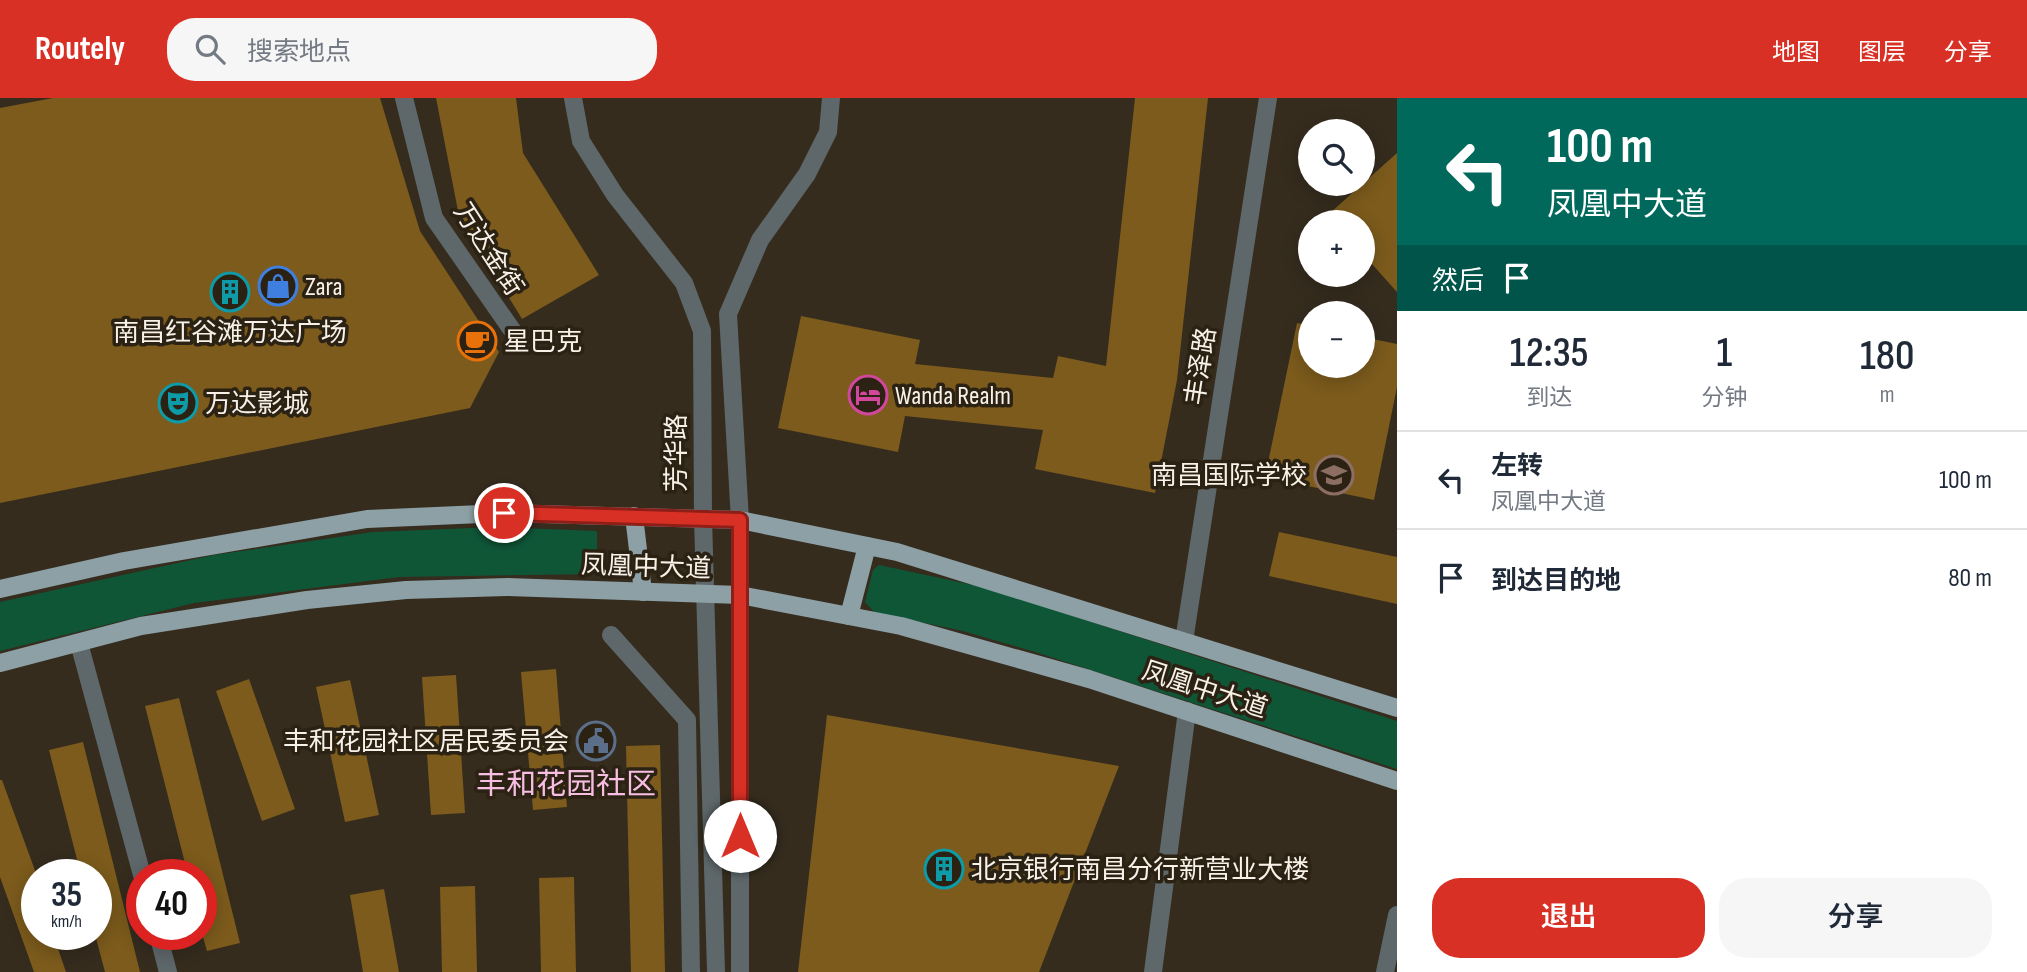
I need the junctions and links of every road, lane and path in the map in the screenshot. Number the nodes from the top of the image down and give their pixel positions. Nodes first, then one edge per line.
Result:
1 (404, 98) edge
2 (573, 98) edge
3 (831, 98) edge
4 (1268, 98) edge
5 (520, 342) dead end
6 (634, 516) junction
7 (702, 518) junction
8 (740, 520) junction
9 (867, 546) junction
10 (0, 589) edge
11 (643, 592) junction
12 (705, 593) junction
13 (740, 595) junction
14 (849, 616) junction
15 (611, 635) dead end
16 (1184, 642) junction
17 (79, 643) junction
18 (0, 663) edge
19 (1397, 708) edge
20 (1187, 711) junction
21 (1397, 781) edge
22 (138, 859) edge
23 (1397, 915) edge
24 (162, 950) edge
25 (168, 972) edge
26 (691, 972) edge
27 (716, 972) edge
28 (740, 972) edge
29 (1153, 972) edge
30 (1385, 972) edge

1 - 5 street, 万达金街
2 - 7 street, 芳华路
3 - 8 street
4 - 16 street, 丰泽路
6 - 7 main road, 凤凰中大道
6 - 10 main road, 凤凰中大道
6 - 11 main road
7 - 8 main road, 凤凰中大道
7 - 12 street, 芳华路
8 - 9 main road, 凤凰中大道
8 - 13 street
9 - 14 main road
9 - 16 main road, 凤凰中大道
11 - 12 main road, 凤凰中大道
11 - 17 main road, 凤凰中大道
12 - 13 main road, 凤凰中大道
12 - 27 street, 芳华路
13 - 14 main road, 凤凰中大道
13 - 28 street
14 - 20 main road, 凤凰中大道
15 - 26 street
16 - 19 main road, 凤凰中大道
17 - 18 main road, 凤凰中大道
17 - 22 street
20 - 21 main road, 凤凰中大道
20 - 29 street
23 - 30 street
24 - 25 street

